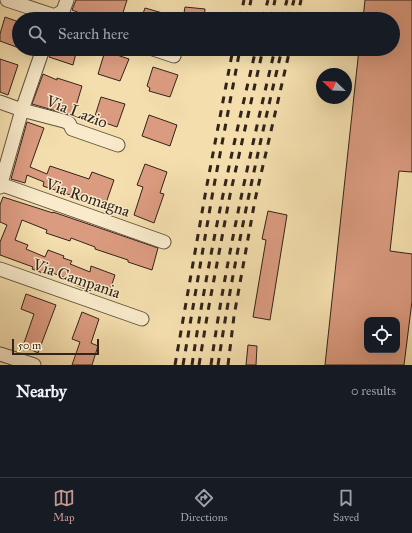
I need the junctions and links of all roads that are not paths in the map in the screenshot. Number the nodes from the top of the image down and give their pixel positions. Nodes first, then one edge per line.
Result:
1 (7, 0) edge
2 (67, 0) edge
3 (40, 12) edge
4 (62, 12) edge
5 (41, 56) edge
6 (0, 102) edge
7 (22, 110) junction
8 (118, 145) dead end
9 (0, 185) edge
10 (164, 242) dead end
11 (0, 269) edge
12 (142, 319) dead end
13 (0, 354) edge
14 (34, 365) edge

1 - 3 street
2 - 4 street
5 - 7 street
6 - 7 street, Via Lazio
7 - 8 street, Via Lazio
7 - 9 street
9 - 10 street, Via Romagna
11 - 12 street, Via Campania
13 - 14 street

